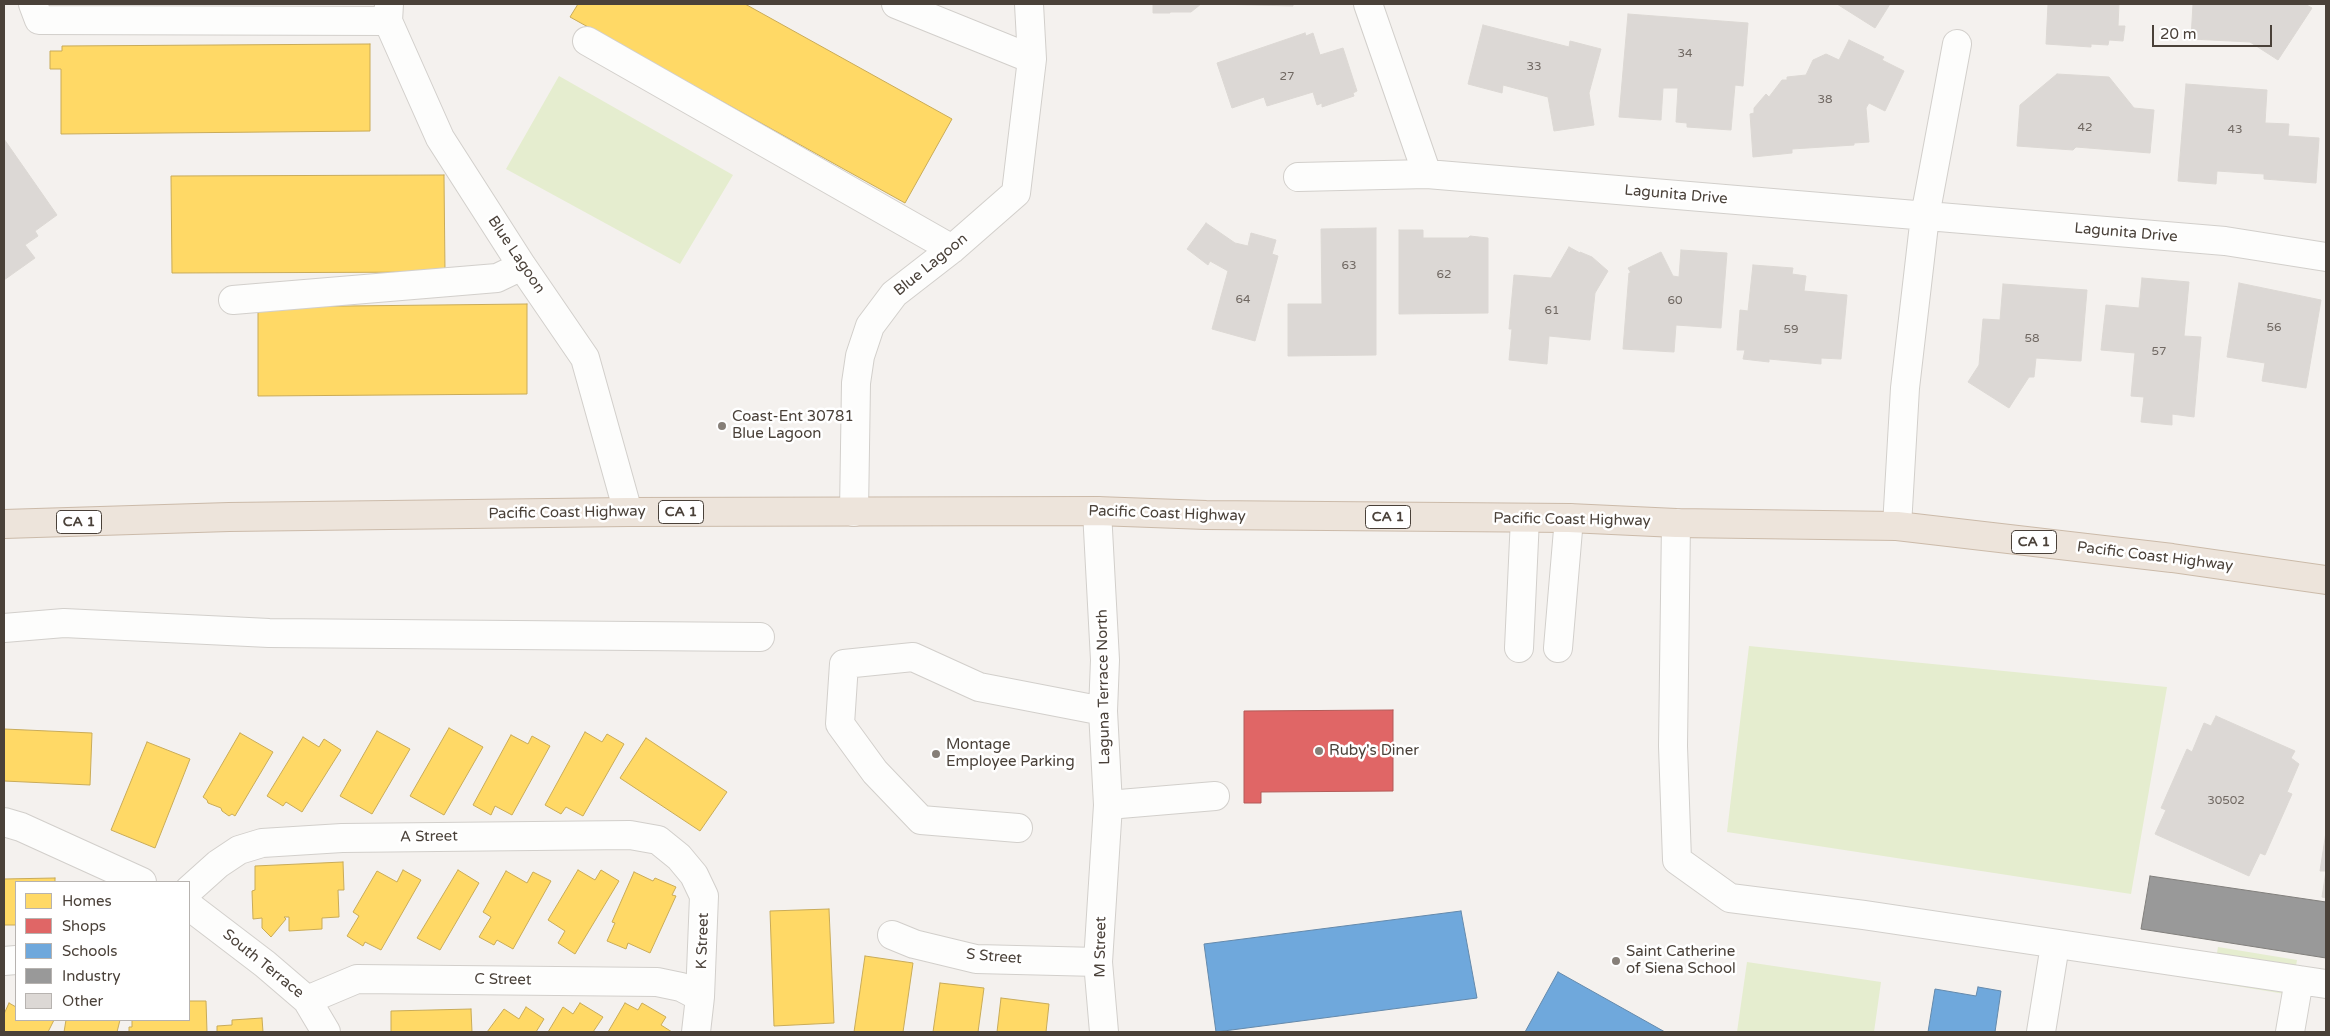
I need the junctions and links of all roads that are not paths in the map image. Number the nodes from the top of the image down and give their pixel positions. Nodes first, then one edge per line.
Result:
1 (33, 4) edge
2 (896, 4) edge
3 (1029, 4) edge
4 (1368, 4) edge
5 (388, 12) edge
6 (587, 41) dead end
7 (1957, 44) dead end
8 (1032, 59) junction
9 (1427, 174) junction
10 (1298, 176) dead end
11 (1925, 216) junction
12 (952, 249) junction
13 (2326, 257) edge
14 (522, 266) junction
15 (233, 300) dead end
16 (1097, 511) junction
17 (628, 512) junction
18 (854, 512) junction
19 (1525, 518) junction
20 (1569, 518) junction
21 (1676, 522) junction
22 (4, 524) edge
23 (1896, 526) junction
24 (2326, 580) edge
25 (4, 628) edge
26 (760, 637) dead end
27 (1519, 648) dead end
28 (1558, 648) dead end
29 (1103, 711) junction
30 (1216, 796) dead end
31 (1108, 805) junction
32 (4, 822) edge
33 (1018, 828) dead end
34 (679, 857) joint
35 (1104, 862) joint
36 (140, 881) edge
37 (190, 889) edge
38 (190, 907) edge
39 (892, 935) dead end
40 (2055, 944) junction
41 (1098, 962) junction
42 (2299, 980) junction
43 (2326, 984) edge
44 (700, 997) junction
45 (308, 1000) junction
46 (326, 1032) edge
47 (696, 1032) edge
48 (1104, 1032) edge
49 (2041, 1032) edge
50 (2290, 1032) edge

1 - 5 street
2 - 8 street
3 - 8 street, Blue Lagoon
4 - 9 street
5 - 14 street, Blue Lagoon
6 - 12 street
7 - 11 street
8 - 12 street, Blue Lagoon
9 - 10 street, Lagunita Drive
9 - 11 street, Lagunita Drive
11 - 13 street, Lagunita Drive
11 - 23 street
12 - 18 street, Blue Lagoon
14 - 15 street
14 - 17 street, Blue Lagoon
16 - 18 highway, Pacific Coast Highway / CA 1
16 - 19 highway, Pacific Coast Highway / CA 1
16 - 29 street, Laguna Terrace North
17 - 18 highway, Pacific Coast Highway / CA 1
17 - 22 highway, Pacific Coast Highway / CA 1
19 - 20 highway, Pacific Coast Highway / CA 1
19 - 27 street
20 - 21 highway, Pacific Coast Highway / CA 1
20 - 28 street
21 - 23 highway, Pacific Coast Highway / CA 1
21 - 40 street
23 - 24 highway, Pacific Coast Highway / CA 1
25 - 26 street
29 - 31 street, Laguna Terrace North
29 - 33 street
30 - 31 street
31 - 35 street, Laguna Terrace North
32 - 36 street
34 - 37 street, A Street
34 - 44 street, K Street
35 - 41 street, M Street
38 - 45 street, South Terrace
39 - 41 street, S Street
40 - 42 street
40 - 49 street
41 - 48 street, M Street
42 - 43 street
42 - 50 street
44 - 45 street, C Street
44 - 47 street, K Street
45 - 46 street, South Terrace

